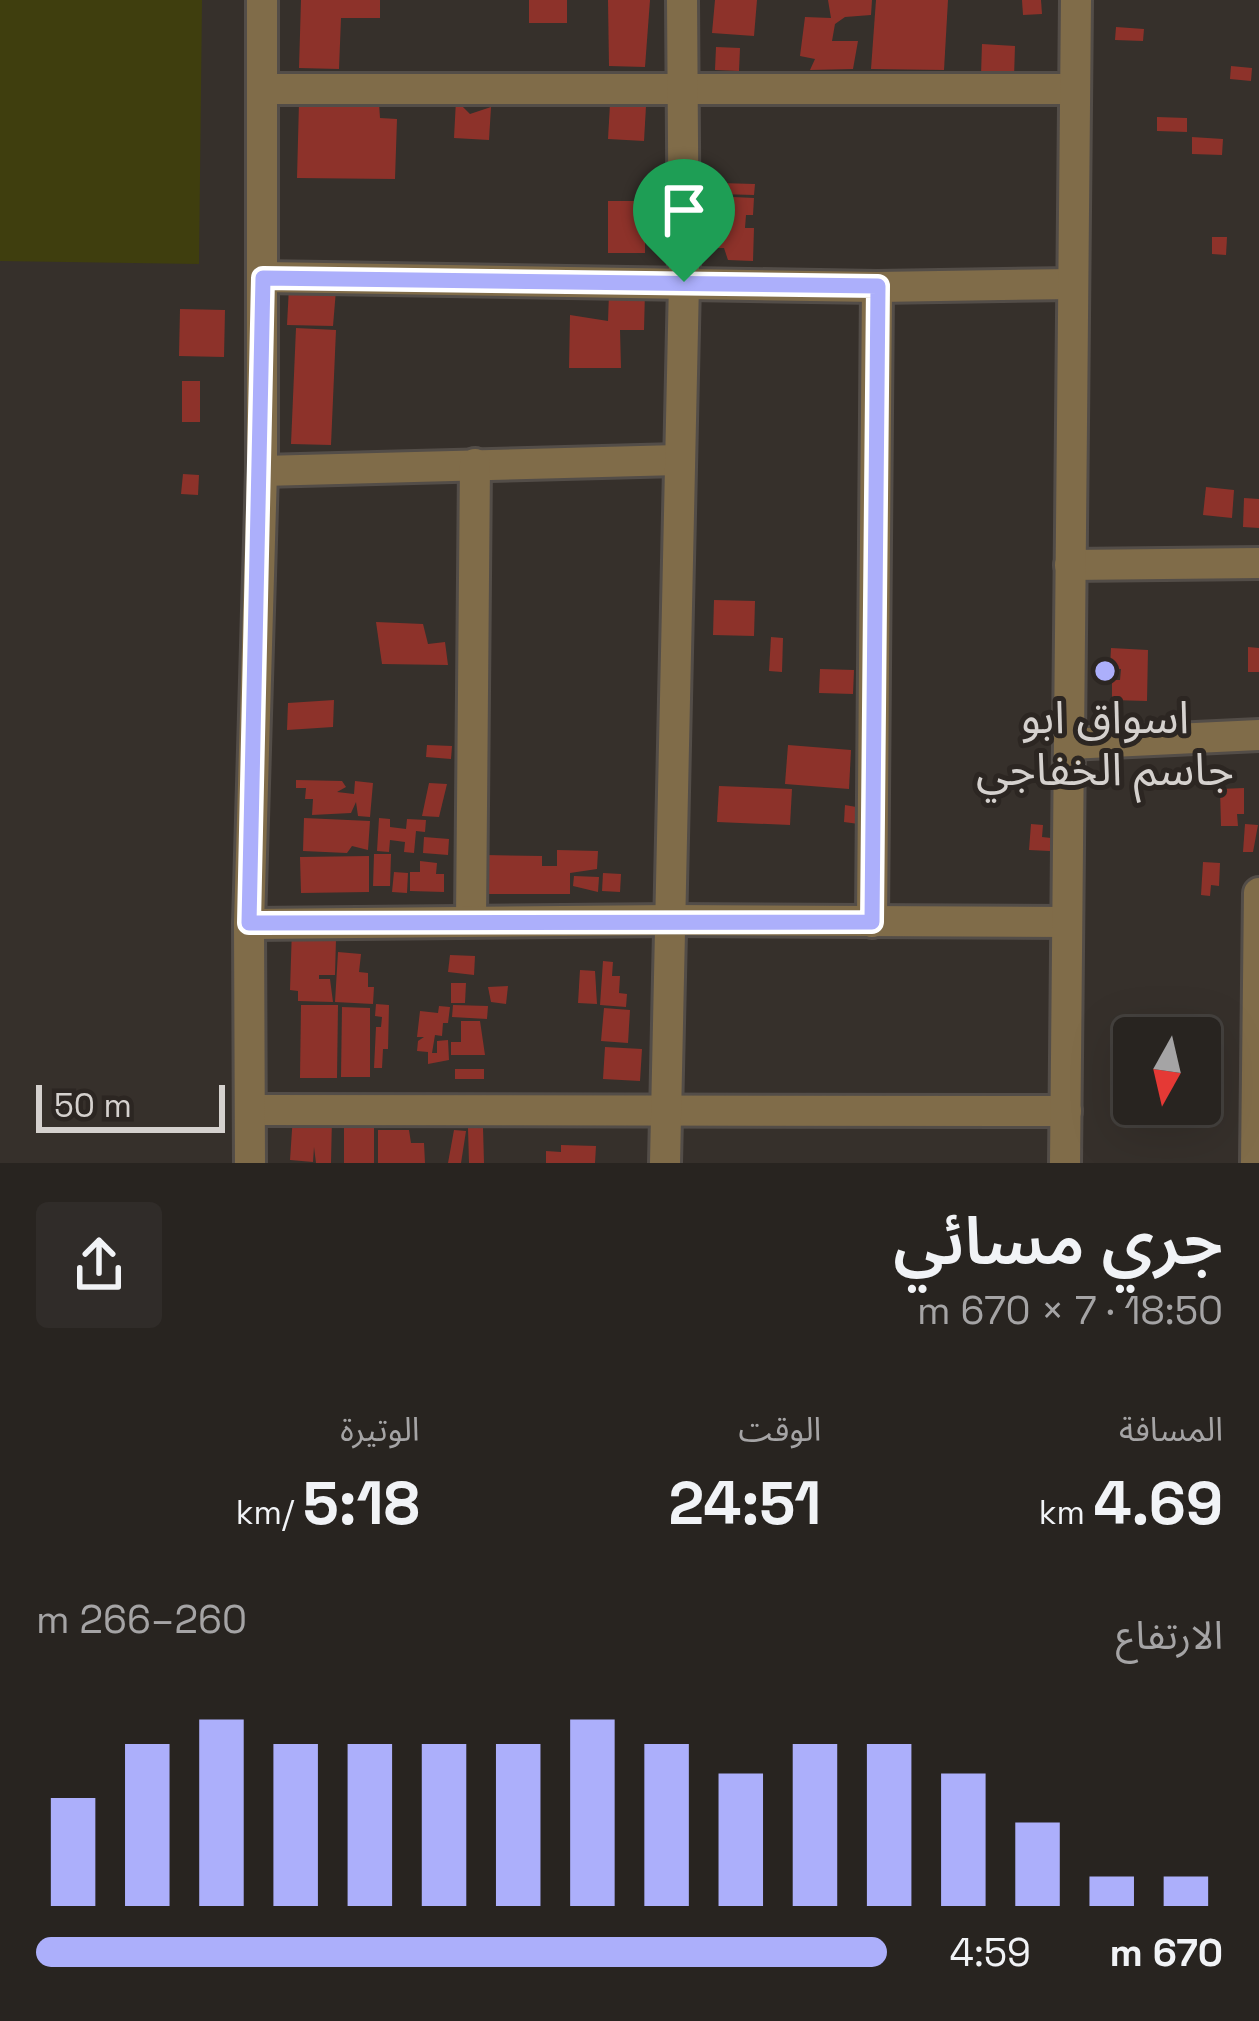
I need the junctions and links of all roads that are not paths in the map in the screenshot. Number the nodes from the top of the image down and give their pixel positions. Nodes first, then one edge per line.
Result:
1 (262, 0) edge
2 (682, 0) edge
3 (1076, 0) edge
4 (682, 88) junction
5 (1074, 88) junction
6 (262, 89) junction
7 (263, 278) junction
8 (684, 282) junction
9 (1073, 284) junction
10 (878, 286) junction
11 (678, 460) junction
12 (475, 464) junction
13 (262, 471) junction
14 (1259, 563) edge
15 (1070, 565) junction
16 (1259, 735) edge
17 (1069, 744) junction
18 (1259, 893) edge
19 (672, 920) junction
20 (471, 921) junction
21 (872, 922) junction
22 (1067, 922) junction
23 (249, 923) junction
24 (1259, 934) edge
25 (666, 1108) junction
26 (250, 1110) junction
27 (1066, 1111) junction
28 (1258, 1122) edge
29 (250, 1163) edge
30 (665, 1163) edge
31 (1065, 1163) edge
32 (1256, 1163) edge

1 - 6 street
2 - 4 street
3 - 5 street
4 - 5 street
4 - 6 street
4 - 8 street
5 - 9 street
6 - 7 street
7 - 8 street
7 - 13 street
8 - 10 street
8 - 11 street
9 - 10 street
9 - 15 street
10 - 21 street
11 - 12 street
11 - 19 street
12 - 13 street
12 - 20 street
13 - 23 street
14 - 15 street
15 - 17 street
16 - 17 street
17 - 22 street
18 - 24 street
19 - 20 street
19 - 21 street
19 - 25 street
20 - 23 street
21 - 22 street
22 - 27 street
23 - 26 street
24 - 28 street
25 - 26 street
25 - 27 street
25 - 30 street
26 - 29 street
27 - 31 street
28 - 32 street

